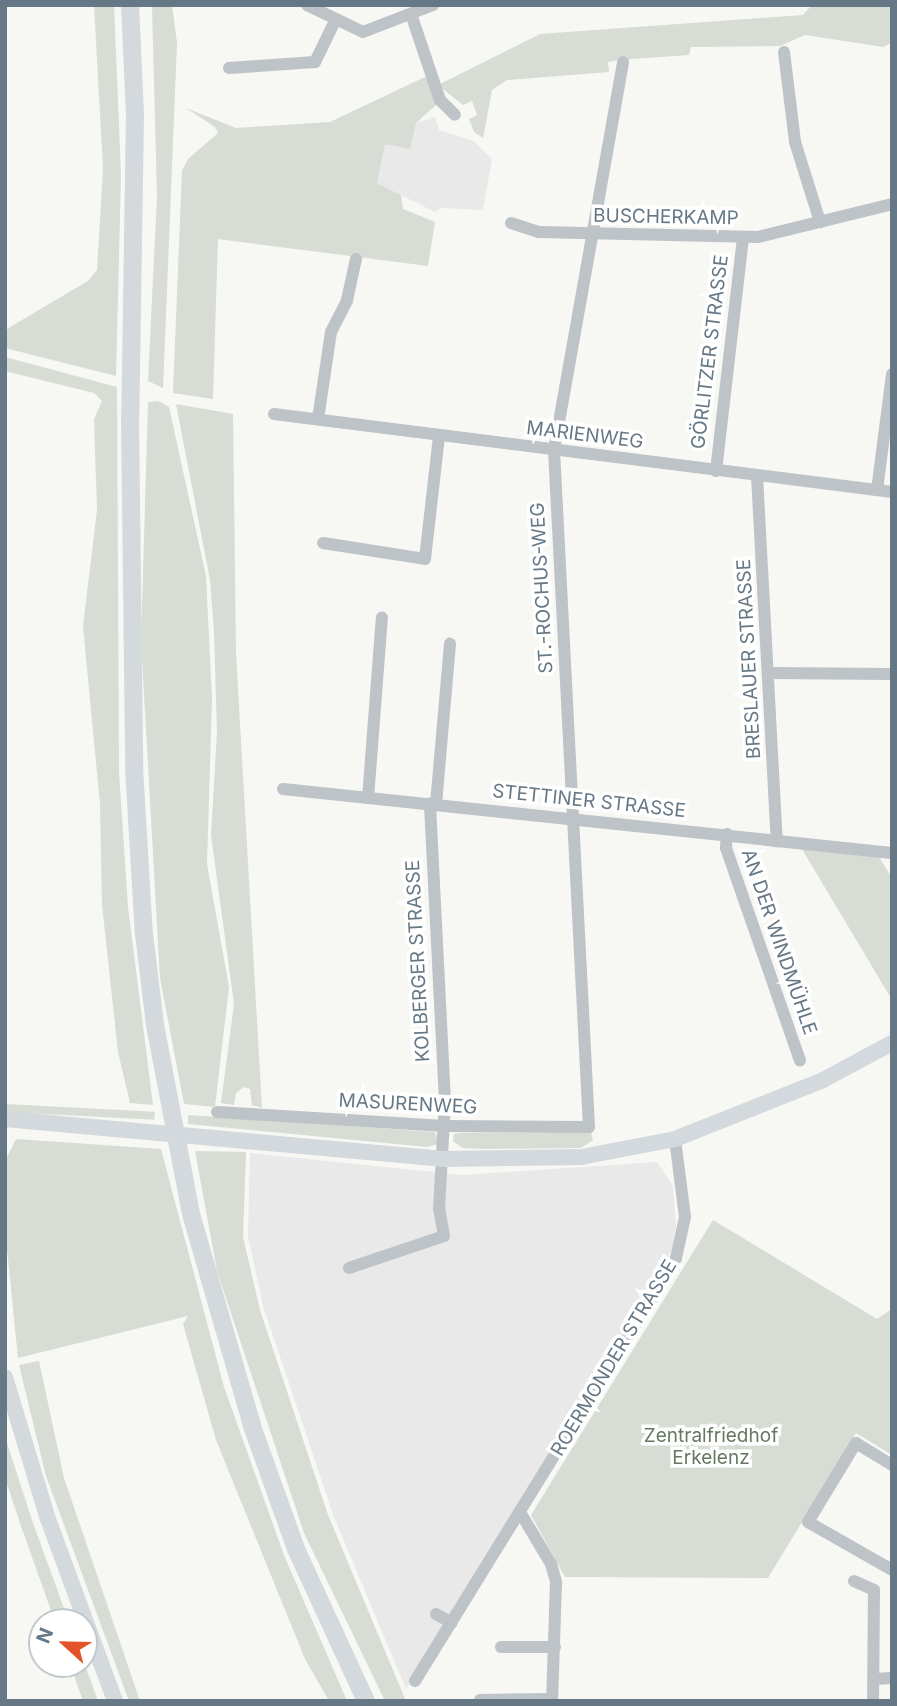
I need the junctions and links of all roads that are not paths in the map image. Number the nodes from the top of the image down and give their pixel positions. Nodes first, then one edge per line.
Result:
1 (130, 5) edge
2 (307, 5) edge
3 (433, 5) edge
4 (411, 14) junction
5 (335, 21) junction
6 (784, 51) dead end
7 (624, 62) dead end
8 (229, 68) dead end
9 (455, 116) dead end
10 (892, 205) edge
11 (820, 222) junction
12 (511, 223) dead end
13 (593, 234) junction
14 (743, 238) junction
15 (356, 259) dead end
16 (892, 374) edge
17 (274, 414) dead end
18 (318, 419) junction
19 (439, 437) junction
20 (554, 450) junction
21 (716, 471) junction
22 (757, 476) junction
23 (877, 490) junction
24 (892, 492) edge
25 (323, 543) dead end
26 (382, 618) dead end
27 (450, 644) dead end
28 (770, 673) junction
29 (892, 674) edge
30 (283, 789) dead end
31 (368, 798) junction
32 (433, 803) junction
33 (574, 817) junction
34 (727, 834) junction
35 (777, 841) junction
36 (892, 853) edge
37 (892, 1043) edge
38 (800, 1061) dead end
39 (216, 1112) dead end
40 (5, 1119) edge
41 (587, 1119) joint
42 (445, 1126) junction
43 (676, 1139) junction
44 (444, 1159) junction
45 (349, 1268) dead end
46 (5, 1377) edge
47 (892, 1465) edge
48 (520, 1512) junction
49 (892, 1570) edge
50 (854, 1581) dead end
51 (436, 1614) dead end
52 (452, 1623) junction
53 (501, 1647) dead end
54 (555, 1647) junction
55 (892, 1678) edge
56 (874, 1679) junction
57 (415, 1681) dead end
58 (480, 1700) edge
59 (552, 1700) edge
60 (115, 1701) edge
61 (366, 1701) edge
62 (873, 1701) edge

1 - 61 main road
2 - 5 street
3 - 4 street
4 - 5 street
4 - 9 street
5 - 8 street
6 - 11 street
7 - 13 street, ST.-ROCHUS-WEG
10 - 11 street, BUSCHERKAMP
11 - 14 street, BUSCHERKAMP
12 - 13 street, BUSCHERKAMP
13 - 14 street, BUSCHERKAMP
13 - 20 street, ST.-ROCHUS-WEG
14 - 21 street, GÖRLITZER STRASSE
15 - 18 street
16 - 23 street
17 - 18 street, MARIENWEG
18 - 19 street, MARIENWEG
19 - 20 street, MARIENWEG
19 - 25 street
20 - 21 street, MARIENWEG
20 - 33 street, ST.-ROCHUS-WEG
21 - 22 street, MARIENWEG
22 - 23 street, MARIENWEG
22 - 28 street, BRESLAUER STRASSE
23 - 24 street, MARIENWEG
26 - 31 street
27 - 32 street, KOLBERGER STRASSE
28 - 29 street
28 - 35 street, BRESLAUER STRASSE
30 - 31 street, STETTINER STRASSE
31 - 32 street, STETTINER STRASSE
32 - 33 street, STETTINER STRASSE
32 - 42 street, KOLBERGER STRASSE
33 - 34 street, STETTINER STRASSE
33 - 41 street, ST.-ROCHUS-WEG
34 - 35 street, STETTINER STRASSE
34 - 38 street, AN DER WINDMÜHLE
35 - 36 street, STETTINER STRASSE
37 - 43 main road
39 - 42 street, MASURENWEG
40 - 44 main road
41 - 42 street, MASURENWEG
42 - 44 street, KOLBERGER STRASSE
43 - 44 main road
43 - 48 street, ROERMONDER STRASSE
44 - 45 street, KOLBERGER STRASSE
46 - 60 main road
47 - 49 street
48 - 52 street, ROERMONDER STRASSE
48 - 54 street
50 - 56 street
51 - 52 street
52 - 57 street, ROERMONDER STRASSE
53 - 54 street
54 - 59 street
55 - 56 street
56 - 62 street
58 - 59 street

